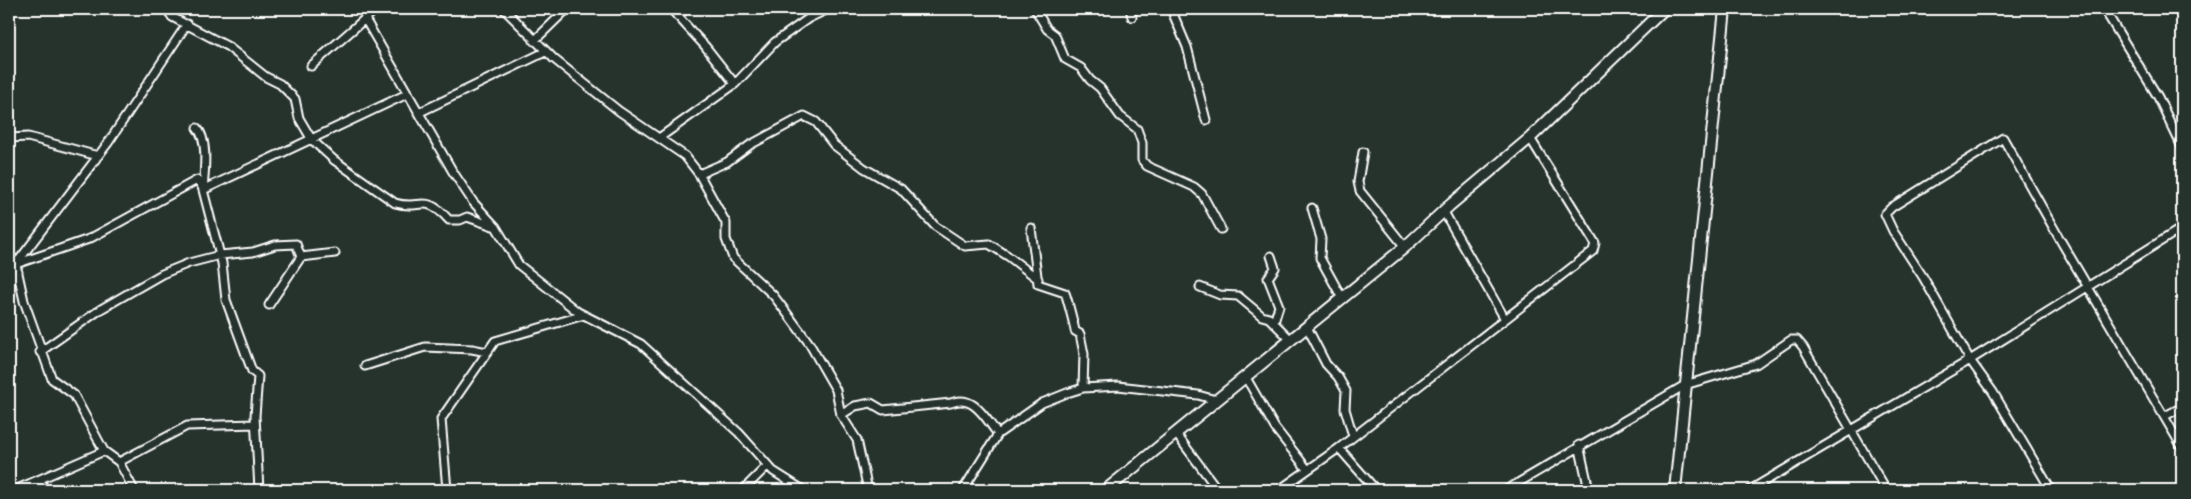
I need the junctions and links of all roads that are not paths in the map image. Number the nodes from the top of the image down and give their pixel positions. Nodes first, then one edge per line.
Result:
1 (167, 9) edge
2 (376, 9) edge
3 (504, 9) edge
4 (567, 9) edge
5 (671, 9) edge
6 (686, 9) edge
7 (828, 9) edge
8 (1035, 9) edge
9 (1130, 9) edge
10 (1170, 9) edge
11 (1664, 9) edge
12 (1725, 9) edge
13 (2104, 9) edge
14 (676, 16) junction
15 (1132, 17) dead end
16 (366, 19) junction
17 (186, 24) junction
18 (534, 41) junction
19 (545, 52) junction
20 (310, 66) dead end
21 (735, 84) junction
22 (407, 94) junction
23 (418, 113) junction
24 (1206, 120) dead end
25 (197, 128) dead end
26 (9, 138) edge
27 (659, 138) junction
28 (1530, 138) junction
29 (312, 140) junction
30 (2182, 148) edge
31 (1363, 152) dead end
32 (98, 156) junction
33 (699, 174) junction
34 (202, 190) junction
35 (1312, 208) dead end
36 (1444, 212) junction
37 (496, 227) junction
38 (1031, 228) dead end
39 (2182, 228) edge
40 (1221, 229) dead end
41 (1405, 247) junction
42 (335, 253) dead end
43 (9, 254) edge
44 (220, 255) junction
45 (1271, 256) dead end
46 (301, 257) junction
47 (16, 264) junction
48 (18, 272) junction
49 (1038, 279) junction
50 (9, 283) edge
51 (1200, 286) dead end
52 (2089, 287) junction
53 (1342, 298) junction
54 (269, 306) dead end
55 (584, 315) junction
56 (1505, 319) junction
57 (1274, 322) junction
58 (1307, 327) junction
59 (1291, 340) junction
60 (40, 352) junction
61 (487, 352) junction
62 (1970, 360) junction
63 (365, 366) dead end
64 (1245, 376) junction
65 (1685, 384) junction
66 (1083, 388) junction
67 (1216, 400) junction
68 (2182, 407) edge
69 (841, 415) junction
70 (2165, 416) junction
71 (255, 424) junction
72 (1852, 432) junction
73 (998, 434) junction
74 (1177, 435) junction
75 (1354, 436) junction
76 (1579, 445) junction
77 (2182, 447) edge
78 (1338, 448) junction
79 (104, 451) junction
80 (119, 462) junction
81 (767, 466) junction
82 (1307, 469) junction
83 (40, 480) junction
84 (15, 490) edge
85 (45, 490) edge
86 (134, 490) edge
87 (259, 490) edge
88 (447, 490) edge
89 (742, 490) edge
90 (803, 490) edge
91 (868, 490) edge
92 (963, 490) edge
93 (1106, 490) edge
94 (1218, 490) edge
95 (1279, 490) edge
96 (1376, 490) edge
97 (1506, 490) edge
98 (1589, 490) edge
99 (1675, 490) edge
100 (1750, 490) edge
101 (1886, 490) edge
102 (2051, 490) edge

1 - 17 street
2 - 16 street
3 - 18 street
4 - 18 street
5 - 14 street
6 - 14 street
7 - 21 street
8 - 40 street
9 - 15 street
10 - 24 street
11 - 28 street
12 - 65 street
13 - 30 street
14 - 21 street
16 - 20 street
16 - 22 street
17 - 29 street
17 - 32 street
18 - 19 street
19 - 23 street
19 - 27 street
21 - 27 street
22 - 23 street
22 - 29 street
23 - 37 street
25 - 34 street
26 - 32 street
27 - 33 street
28 - 36 street
28 - 56 street
29 - 34 street
29 - 37 street
31 - 41 street
32 - 47 street
33 - 49 street
33 - 69 street
34 - 44 street
34 - 47 street
35 - 53 street
36 - 41 street
36 - 56 street
37 - 55 street
38 - 49 street
39 - 52 street
41 - 53 street
42 - 46 street
43 - 47 street
44 - 46 street
44 - 60 street
44 - 71 street
45 - 57 street
46 - 54 street
47 - 48 street
48 - 50 street
48 - 60 street
49 - 66 street
51 - 57 street
52 - 62 street
52 - 62 street
52 - 70 street
53 - 58 street
55 - 61 street
55 - 81 street
56 - 75 street
57 - 59 street
58 - 59 street
58 - 75 street
59 - 64 street
60 - 79 street
61 - 63 street
61 - 88 street
62 - 72 street
62 - 102 street
64 - 67 street
64 - 82 street
65 - 72 street
65 - 76 street
65 - 99 street
66 - 67 street
66 - 73 street
67 - 74 street
68 - 70 street
69 - 73 street
69 - 91 street
70 - 77 street
71 - 80 street
71 - 87 street
72 - 100 street
72 - 101 street
73 - 92 street
74 - 93 street
74 - 94 street
75 - 78 street
76 - 97 street
76 - 98 street
78 - 82 street
78 - 96 street
79 - 80 street
79 - 83 street
80 - 86 street
81 - 89 street
81 - 90 street
82 - 95 street
83 - 84 street
83 - 85 street

